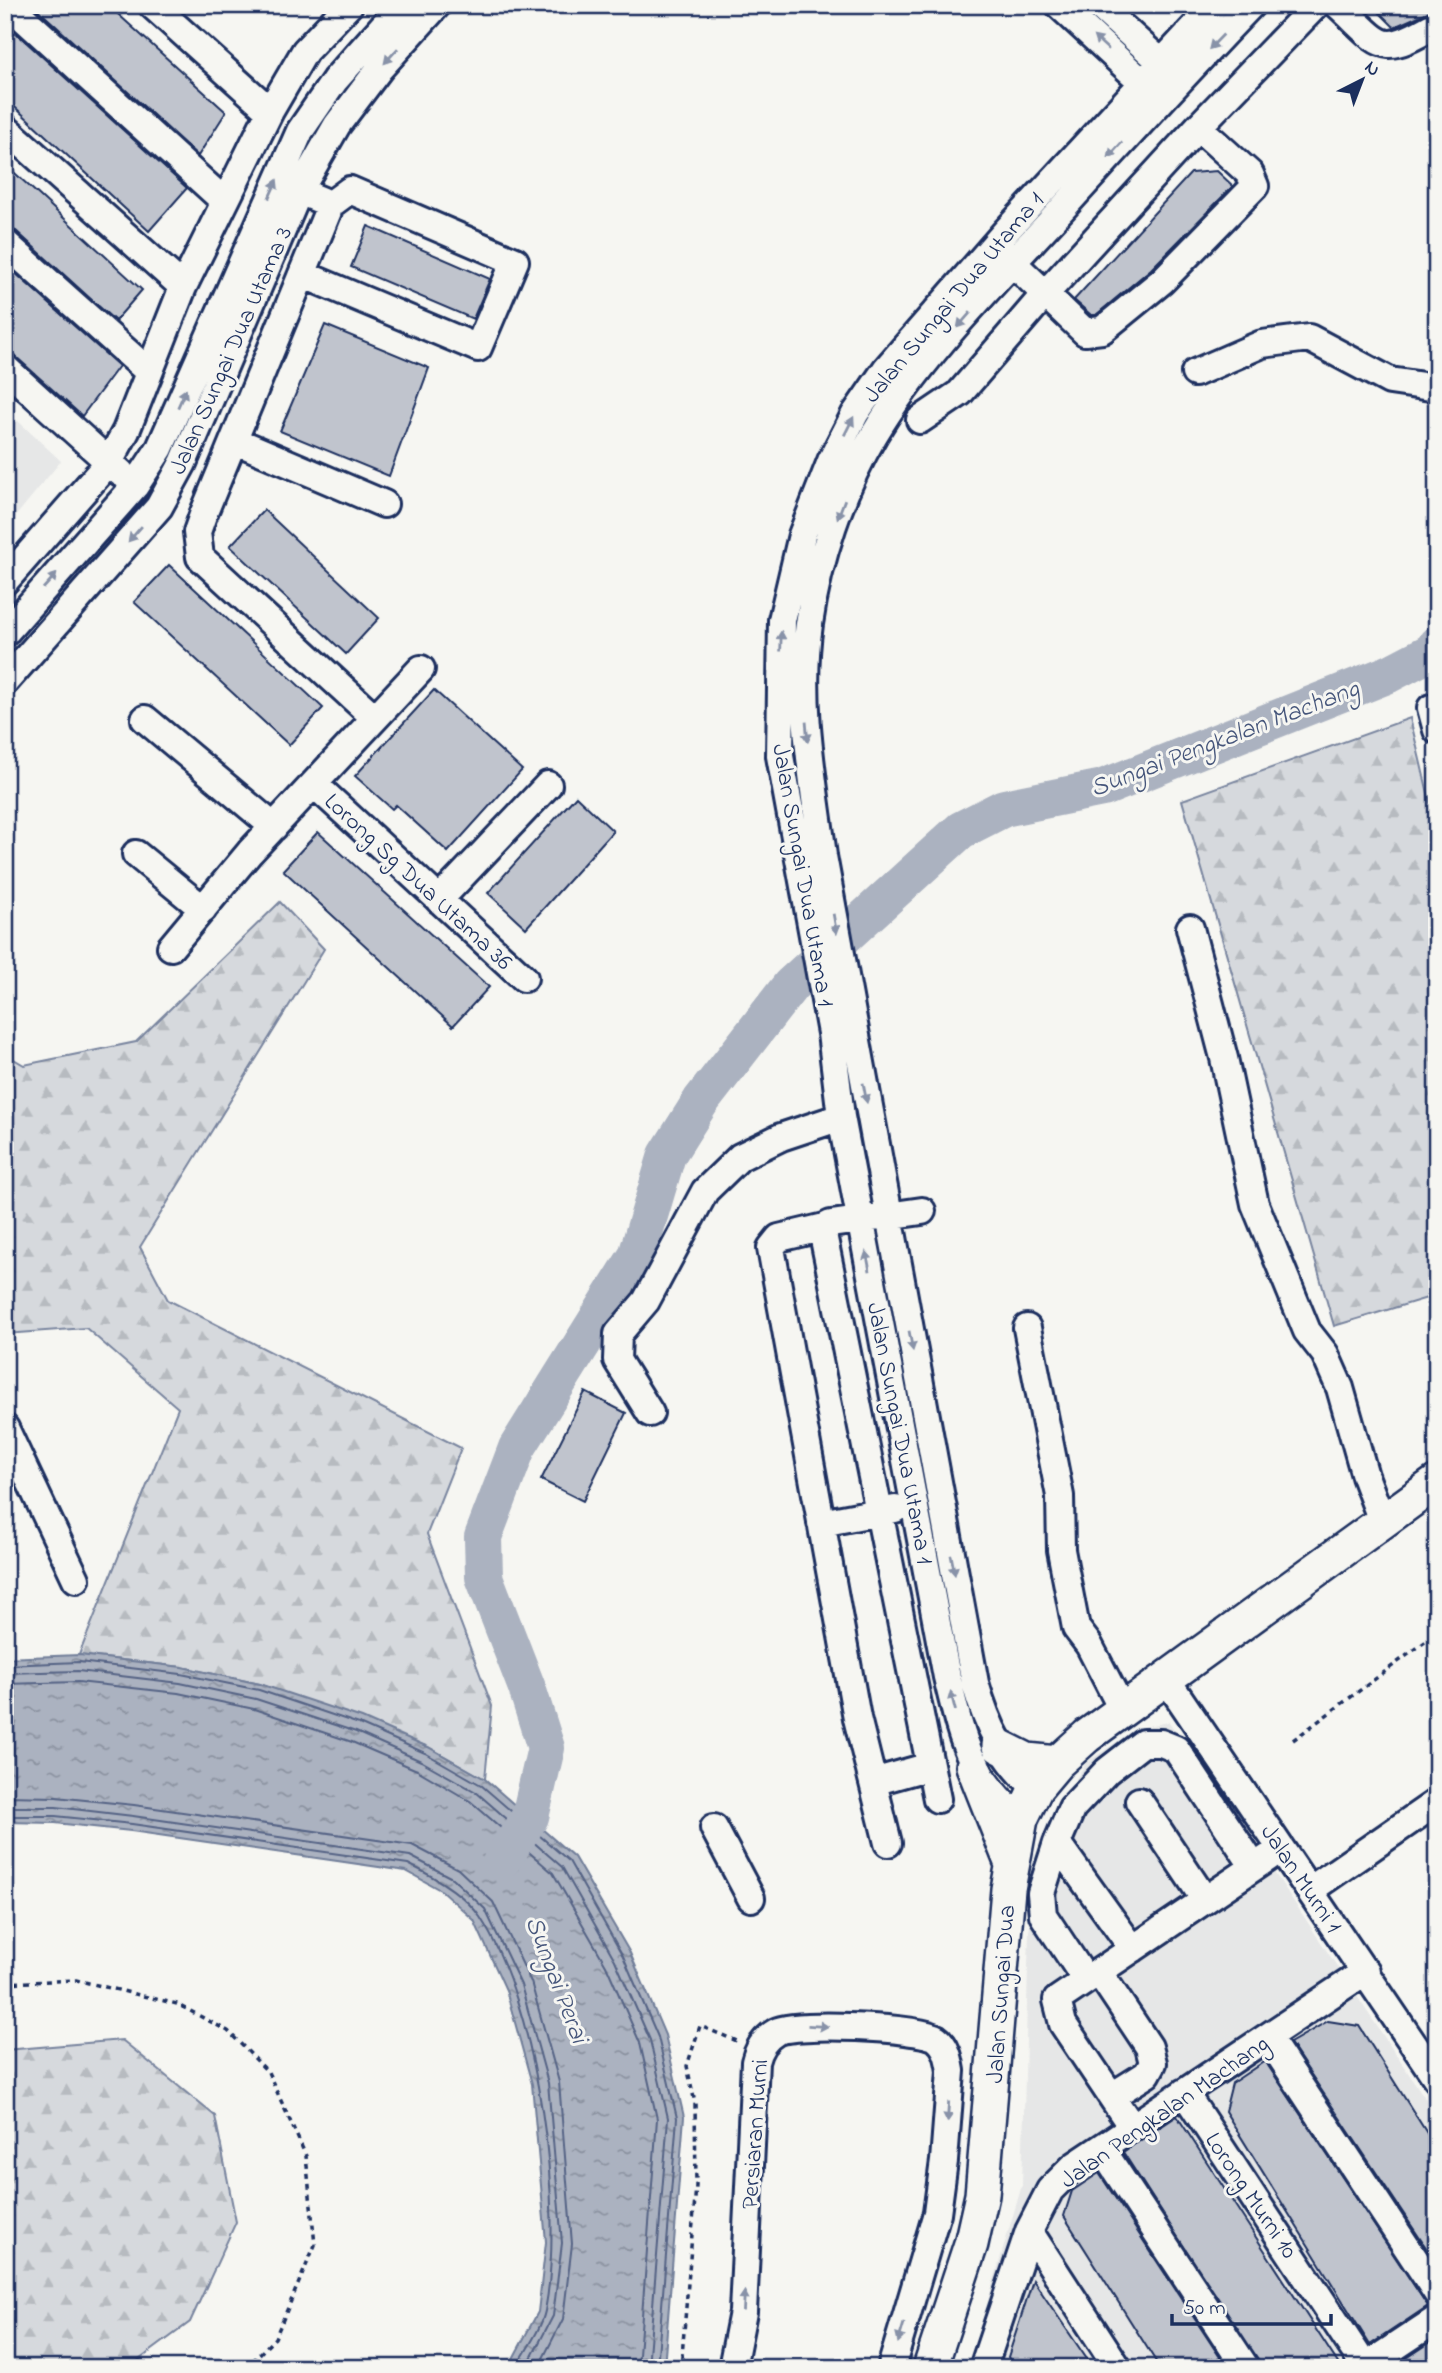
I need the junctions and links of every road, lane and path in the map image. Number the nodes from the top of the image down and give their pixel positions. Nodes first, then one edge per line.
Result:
1 (9, 5) edge
2 (152, 5) edge
3 (349, 5) edge
4 (402, 5) edge
5 (437, 5) edge
6 (1059, 5) edge
7 (1098, 5) edge
8 (1215, 5) edge
9 (1251, 5) edge
10 (1316, 5) edge
11 (1338, 5) edge
12 (1437, 24) edge
13 (1161, 81) junction
14 (270, 111) junction
15 (1198, 127) junction
16 (5, 128) edge
17 (299, 191) junction
18 (224, 201) junction
19 (327, 207) junction
20 (5, 243) edge
21 (1013, 262) junction
22 (302, 274) junction
23 (183, 287) junction
24 (1045, 294) junction
25 (5, 368) edge
26 (149, 372) junction
27 (1195, 373) dead end
28 (1437, 388) edge
29 (920, 420) dead end
30 (234, 440) junction
31 (108, 462) junction
32 (135, 486) junction
33 (384, 504) dead end
34 (159, 507) junction
35 (8, 573) edge
36 (5, 632) edge
37 (421, 669) dead end
38 (5, 682) edge
39 (375, 718) junction
40 (145, 719) dead end
41 (314, 784) junction
42 (548, 785) dead end
43 (274, 827) junction
44 (136, 855) dead end
45 (439, 900) junction
46 (203, 909) junction
47 (1190, 928) dead end
48 (171, 947) dead end
49 (524, 978) dead end
50 (841, 1030) junction
51 (841, 1117) junction
52 (922, 1211) dead end
53 (888, 1215) junction
54 (861, 1220) junction
55 (825, 1227) junction
56 (1027, 1328) dead end
57 (650, 1413) dead end
58 (5, 1428) edge
59 (15, 1475) edge
60 (1437, 1482) edge
61 (914, 1506) junction
62 (879, 1513) junction
63 (1382, 1521) junction
64 (821, 1523) junction
65 (76, 1579) dead end
66 (1437, 1633) edge
67 (1165, 1677) junction
68 (1122, 1709) junction
69 (1293, 1740) dead end
70 (986, 1756) junction
71 (1057, 1763) junction
72 (930, 1766) junction
73 (873, 1782) junction
74 (1036, 1788) junction
75 (937, 1799) dead end
76 (1139, 1801) dead end
77 (1437, 1802) edge
78 (1021, 1819) junction
79 (714, 1828) dead end
80 (888, 1843) dead end
81 (1057, 1843) junction
82 (1282, 1849) junction
83 (1012, 1862) junction
84 (1254, 1867) junction
85 (1310, 1890) junction
86 (751, 1898) dead end
87 (1205, 1900) junction
88 (1133, 1949) junction
89 (1366, 1971) junction
90 (1093, 1976) junction
91 (5, 1983) edge
92 (1269, 2039) junction
93 (759, 2049) junction
94 (1433, 2066) edge
95 (1184, 2092) junction
96 (1112, 2096) junction
97 (1132, 2127) junction
98 (1101, 2148) junction
99 (1029, 2231) junction
100 (1437, 2293) edge
101 (1437, 2319) edge
102 (985, 2366) edge
103 (1365, 2367) edge
104 (246, 2368) edge
105 (681, 2368) edge
106 (732, 2368) edge
107 (891, 2368) edge
108 (930, 2368) edge
109 (1118, 2368) edge
110 (1246, 2368) edge

1 - 18 street
2 - 14 street
3 - 14 street
32 -> 4 street, Jalan Sungai Dua Utama 3
5 -> 17 street, Jalan Sungai Dua Utama 3
13 -> 6 street
7 - 13 street
8 - 13 street, Jalan Sungai Dua Utama 1
9 -> 13 street, Jalan Sungai Dua Utama 1
10 - 15 street
11 - 12 street
13 -> 21 street, Jalan Sungai Dua Utama 1
50 -> 13 street, Jalan Sungai Dua Utama 1
14 - 18 street
15 - 24 street
15 - 24 street, Jalan Sungai Dua Utama 1
16 - 23 street
17 - 19 street
17 - 34 street, Jalan Sungai Dua Utama 3
18 - 23 street
19 - 22 street
19 - 22 street
20 - 26 street
21 - 24 street, Jalan Sungai Dua Utama 1
21 -> 50 street, Jalan Sungai Dua Utama 1
22 - 30 street
23 - 26 street
24 - 29 street
25 - 31 street
26 - 31 street
27 - 28 street
30 - 33 street
30 - 39 street
31 - 32 street
31 - 35 street
32 - 34 street
36 -> 32 street, Jalan Sungai Dua Utama 3
34 -> 38 street, Jalan Sungai Dua Utama 3
37 - 39 street
39 - 41 street
40 - 43 street
41 - 43 street
41 - 45 street, Lorong Sg Dua Utama 36
42 - 45 street
43 - 46 street
44 - 46 street
45 - 49 street, Lorong Sg Dua Utama 36
46 - 48 street
47 - 63 street
50 - 51 street, Jalan Sungai Dua Utama 1
50 -> 53 street, Jalan Sungai Dua Utama 1
51 - 54 street, Jalan Sungai Dua Utama 1
51 - 57 street
52 - 53 street
53 - 54 street
53 -> 70 street, Jalan Sungai Dua Utama 1
54 - 55 street
61 -> 54 street, Jalan Sungai Dua Utama 1
55 - 62 street
55 - 64 street
56 - 68 street
58 - 59 street
59 - 65 street
60 - 63 main road
61 - 62 street
70 -> 61 street, Jalan Sungai Dua Utama 1
62 - 64 street
62 - 72 street
63 - 67 main road
64 - 73 street
66 - 69 path
67 - 68 main road, Jalan Sungai Dua
67 - 82 street, Jalan Murni 1
68 - 71 main road, Jalan Sungai Dua
70 - 71 main road
70 - 74 street, Jalan Sungai Dua Utama 1
70 - 78 street, Jalan Sungai Dua Utama 1
70 - 83 main road
71 - 74 main road, Jalan Sungai Dua
72 - 73 street
72 - 75 street
73 - 80 street
74 - 78 main road, Jalan Sungai Dua
76 - 87 street
77 - 85 street
78 - 83 main road, Jalan Sungai Dua
79 - 86 street
81 - 84 street
81 - 88 street
81 - 90 street
82 - 84 street
82 - 85 street, Jalan Murni 1
83 - 108 main road, Jalan Sungai Dua
84 - 87 street
85 - 89 street, Jalan Murni 1
87 - 88 street
88 - 90 street
89 - 92 street, Jalan Pengkalan Machang
89 - 94 street, Jalan Murni 1
90 - 96 street
90 - 96 street
91 - 104 path
92 - 95 street, Jalan Pengkalan Machang
92 - 100 street
93 - 105 path
106 -> 93 street, Persiaran Murni
93 -> 107 street, Persiaran Murni
95 - 97 street, Jalan Pengkalan Machang
95 - 103 street, Lorong Murni 10
96 - 97 street
97 - 98 street, Jalan Pengkalan Machang
98 - 99 street, Jalan Pengkalan Machang
98 - 110 street
99 - 102 street, Jalan Pengkalan Machang
99 - 109 street
101 - 103 street

